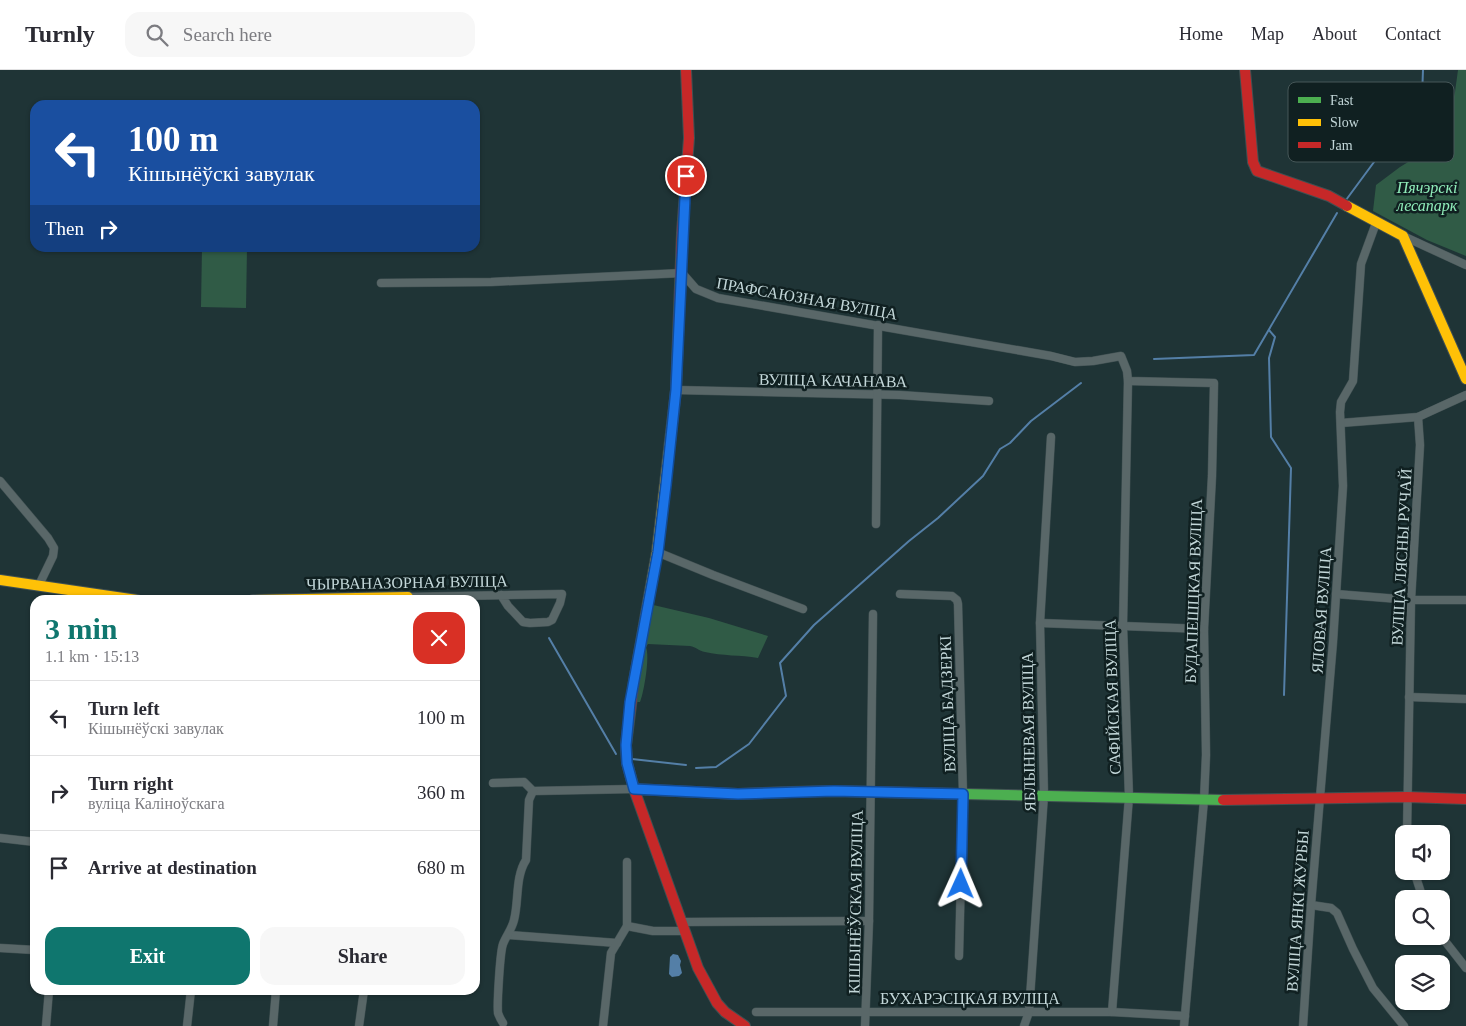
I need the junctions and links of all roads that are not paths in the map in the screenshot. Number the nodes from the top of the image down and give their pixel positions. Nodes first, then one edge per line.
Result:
1 (686, 70) edge
2 (1245, 70) edge
3 (1376, 223) junction
4 (1403, 236) junction
5 (1466, 266) edge
6 (682, 272) junction
7 (381, 283) dead end
8 (878, 325) junction
9 (1466, 379) edge
10 (1128, 381) junction
11 (676, 390) junction
12 (878, 395) junction
13 (1466, 395) edge
14 (989, 401) dead end
15 (1418, 417) junction
16 (1341, 423) junction
17 (1051, 437) dead end
18 (0, 481) edge
19 (876, 524) dead end
20 (658, 552) junction
21 (0, 580) edge
22 (39, 585) junction
23 (900, 594) dead end
24 (1336, 594) junction
25 (88, 595) edge
26 (501, 595) junction
27 (480, 596) edge
28 (1412, 600) junction
29 (1466, 600) edge
30 (803, 609) dead end
31 (873, 614) dead end
32 (1040, 623) junction
33 (1123, 626) junction
34 (1204, 629) junction
35 (1409, 698) junction
36 (1466, 699) edge
37 (492, 783) dead end
38 (634, 789) junction
39 (533, 791) junction
40 (871, 791) junction
41 (963, 794) junction
42 (1044, 795) junction
43 (1129, 797) junction
44 (1407, 797) junction
45 (1319, 799) junction
46 (1466, 799) edge
47 (1204, 800) junction
48 (1407, 825) edge
49 (0, 838) edge
50 (30, 841) edge
51 (627, 862) dead end
52 (1311, 905) junction
53 (869, 921) junction
54 (627, 926) junction
55 (682, 926) junction
56 (509, 934) junction
57 (617, 942) junction
58 (1448, 945) edge
59 (0, 948) edge
60 (30, 950) edge
61 (959, 956) dead end
62 (1466, 968) edge
63 (49, 995) edge
64 (190, 995) edge
65 (276, 995) edge
66 (363, 995) edge
67 (866, 1011) junction
68 (756, 1012) dead end
69 (1028, 1012) junction
70 (1112, 1012) junction
71 (1185, 1016) junction
72 (503, 1023) dead end
73 (46, 1026) edge
74 (187, 1026) edge
75 (273, 1026) edge
76 (359, 1026) edge
77 (603, 1026) edge
78 (745, 1026) edge
79 (865, 1026) edge
80 (1024, 1026) edge
81 (1184, 1026) edge
82 (1303, 1026) edge
83 (1404, 1026) edge

1 - 6 street
2 - 3 street
3 - 4 street
3 - 16 street, ЯЛОВАЯ ВУЛІЦА
4 - 5 street
4 - 9 street
6 - 7 street
6 - 8 street, ПРАФСАЮЗНАЯ ВУЛІЦА
6 - 11 street
8 - 10 street, ПРАФСАЮЗНАЯ ВУЛІЦА
8 - 12 street
10 - 33 street, САФІЙСКАЯ ВУЛІЦА
10 - 34 street, БУДАПЕШЦКАЯ ВУЛІЦА
11 - 12 street, ВУЛІЦА КАЧАНАВА
11 - 20 street
12 - 14 street, ВУЛІЦА КАЧАНАВА
12 - 19 street
13 - 15 street
15 - 16 street
15 - 28 street, ВУЛІЦА ЛЯСНЫ РУЧАЙ
16 - 24 street, ЯЛОВАЯ ВУЛІЦА
17 - 32 street, ЯБЛЫНЕВАЯ ВУЛІЦА
18 - 22 street
20 - 30 street
20 - 38 street
21 - 22 street
22 - 25 street
23 - 41 street, ВУЛІЦА БАДЗЕРКІ
24 - 28 street
24 - 45 street, ЯЛОВАЯ ВУЛІЦА
26 - 26 street, ЧЫРВАНАЗОРНАЯ ВУЛІЦА
26 - 27 street, ЧЫРВАНАЗОРНАЯ ВУЛІЦА
28 - 29 street
28 - 35 street, ВУЛІЦА ЛЯСНЫ РУЧАЙ
31 - 40 street, КІШЫНЁЎСКАЯ ВУЛІЦА
32 - 33 street
32 - 42 street, ЯБЛЫНЕВАЯ ВУЛІЦА
33 - 34 street
33 - 43 street, САФІЙСКАЯ ВУЛІЦА
34 - 47 street, БУДАПЕШЦКАЯ ВУЛІЦА
35 - 36 street
35 - 44 street, ВУЛІЦА ЛЯСНЫ РУЧАЙ
37 - 39 street
38 - 39 street
38 - 40 street
38 - 55 street
39 - 56 street
40 - 41 street
40 - 53 street, КІШЫНЁЎСКАЯ ВУЛІЦА
41 - 42 street
41 - 61 street, ВУЛІЦА БАДЗЕРКІ
42 - 43 street
42 - 69 street, ЯБЛЫНЕВАЯ ВУЛІЦА
43 - 47 street
43 - 70 street, САФІЙСКАЯ ВУЛІЦА
44 - 45 street
44 - 46 street
44 - 48 street, ВУЛІЦА ЛЯСНЫ РУЧАЙ
45 - 47 street
45 - 52 street, ВУЛІЦА ЯНКІ ЖУРБЫ
47 - 71 street, БУДАПЕШЦКАЯ ВУЛІЦА
49 - 50 street
51 - 54 street
52 - 82 street, ВУЛІЦА ЯНКІ ЖУРБЫ
52 - 83 street
53 - 55 street
53 - 67 street, КІШЫНЁЎСКАЯ ВУЛІЦА
54 - 55 street
54 - 57 street
55 - 78 street
56 - 57 street
56 - 72 street
57 - 77 street
58 - 62 street
59 - 60 street
63 - 73 street
64 - 74 street
65 - 75 street
66 - 76 street
67 - 68 street, БУХАРЭСЦКАЯ ВУЛІЦА
67 - 69 street, БУХАРЭСЦКАЯ ВУЛІЦА
67 - 79 street, КІШЫНЁЎСКАЯ ВУЛІЦА
69 - 70 street, БУХАРЭСЦКАЯ ВУЛІЦА
69 - 80 street, ЯБЛЫНЕВАЯ ВУЛІЦА
70 - 71 street, БУХАРЭСЦКАЯ ВУЛІЦА
71 - 81 street, БУДАПЕШЦКАЯ ВУЛІЦА

